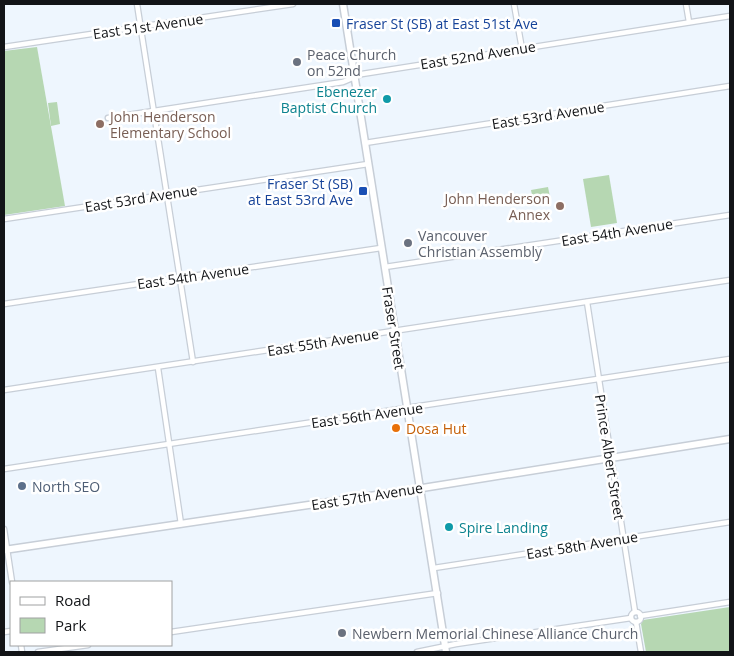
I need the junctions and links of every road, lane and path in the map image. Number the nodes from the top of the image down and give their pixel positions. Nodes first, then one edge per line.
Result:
1 (137, 4) edge
2 (292, 4) edge
3 (343, 4) edge
4 (514, 4) edge
5 (686, 4) edge
6 (730, 16) edge
7 (689, 22) junction
8 (140, 26) junction
9 (4, 47) edge
10 (522, 49) junction
11 (354, 78) junction
12 (730, 86) edge
13 (153, 110) junction
14 (108, 118) dead end
15 (365, 143) junction
16 (368, 164) junction
17 (166, 194) junction
18 (730, 215) edge
19 (4, 219) edge
20 (381, 248) junction
21 (385, 267) junction
22 (180, 278) junction
23 (730, 280) edge
24 (587, 302) junction
25 (4, 304) edge
26 (395, 331) junction
27 (730, 359) edge
28 (193, 362) junction
29 (158, 368) junction
30 (598, 380) junction
31 (4, 390) edge
32 (407, 409) junction
33 (730, 440) edge
34 (169, 444) junction
35 (610, 458) junction
36 (4, 469) edge
37 (421, 488) junction
38 (730, 522) edge
39 (181, 524) junction
40 (4, 529) edge
41 (623, 539) junction
42 (5, 550) edge
43 (434, 568) junction
44 (12, 581) edge
45 (438, 593) junction
46 (730, 602) edge
47 (635, 612) junction
48 (640, 616) junction
49 (631, 618) junction
50 (636, 622) junction
51 (172, 632) edge
52 (81, 646) edge
53 (446, 650) edge
54 (38, 652) edge
55 (417, 652) edge
56 (641, 652) edge

1 - 8 street
2 - 8 street, East 51st Avenue
3 - 11 street, Fraser Street
4 - 10 street
5 - 7 street
6 - 7 street, East 52nd Avenue
7 - 10 street, East 52nd Avenue
8 - 9 street, East 51st Avenue
8 - 13 street
10 - 11 street, East 52nd Avenue
11 - 13 street, East 52nd Avenue
11 - 15 street, Fraser Street
12 - 15 street, East 53rd Avenue
13 - 14 street, East 52nd Avenue
13 - 17 street
15 - 16 street, Fraser Street
16 - 17 street, East 53rd Avenue
16 - 20 street, Fraser Street
17 - 19 street, East 53rd Avenue
17 - 22 street
18 - 21 street, East 54th Avenue
20 - 21 street, Fraser Street
20 - 22 street, East 54th Avenue
21 - 26 street, Fraser Street
22 - 25 street, East 54th Avenue
22 - 28 street
23 - 24 street, East 55th Avenue
24 - 26 street, East 55th Avenue
24 - 30 street, Prince Albert Street
26 - 28 street, East 55th Avenue
26 - 32 street, Fraser Street
27 - 30 street, East 56th Avenue
28 - 29 street, East 55th Avenue
29 - 31 street, East 55th Avenue
29 - 34 street
30 - 32 street, East 56th Avenue
30 - 35 street, Prince Albert Street
32 - 34 street, East 56th Avenue
32 - 37 street, Fraser Street
33 - 35 street, East 57th Avenue
34 - 36 street, East 56th Avenue
34 - 39 street
35 - 37 street, East 57th Avenue
35 - 41 street, Prince Albert Street
37 - 39 street, East 57th Avenue
37 - 43 street, Fraser Street
38 - 41 street, East 58th Avenue
39 - 42 street, East 57th Avenue
40 - 42 street
41 - 43 street, East 58th Avenue
41 - 47 street, Prince Albert Street
42 - 44 street
43 - 45 street, Fraser Street
45 - 51 street
45 - 53 street, Fraser Street
46 - 48 street
47 - 48 street
47 - 49 street
48 - 50 street
49 - 50 street
49 - 53 street
50 - 56 street
52 - 54 street
53 - 55 street

